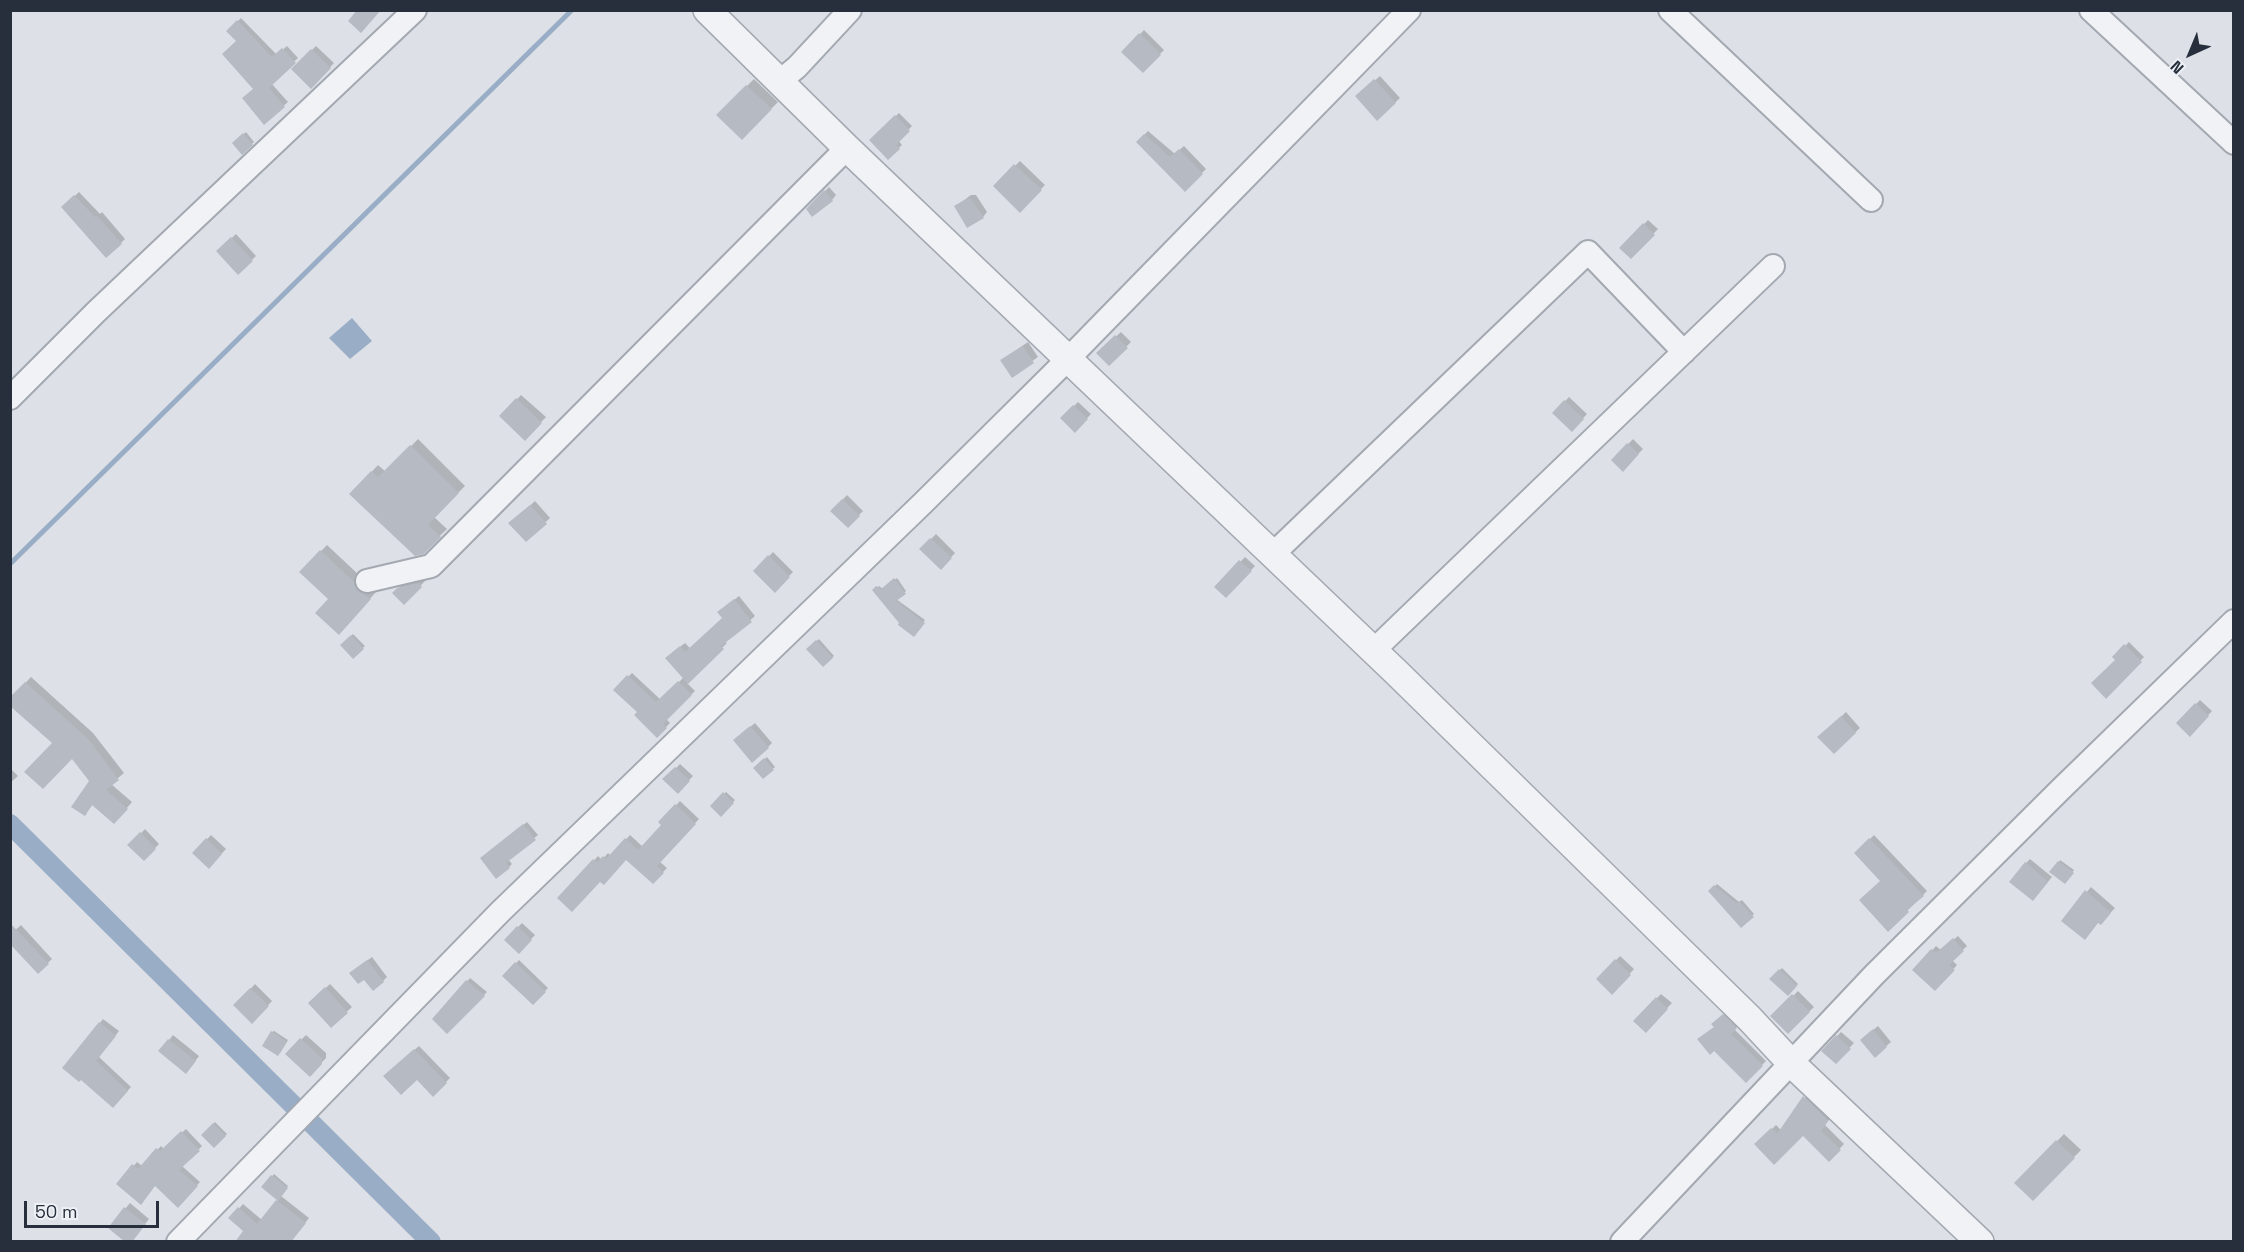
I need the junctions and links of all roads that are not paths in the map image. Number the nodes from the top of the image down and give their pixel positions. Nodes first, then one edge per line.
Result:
1 (415, 10) edge
2 (707, 10) edge
3 (850, 10) edge
4 (1408, 10) edge
5 (1670, 10) edge
6 (2091, 10) edge
7 (779, 82) junction
8 (2234, 143) edge
9 (847, 148) junction
10 (1871, 200) dead end
11 (1773, 266) dead end
12 (1684, 352) junction
13 (1068, 359) junction
14 (10, 398) edge
15 (1273, 554) junction
16 (367, 581) dead end
17 (2234, 621) edge
18 (1374, 650) junction
19 (1791, 1064) junction
20 (178, 1242) edge
21 (1622, 1242) edge
22 (1980, 1242) edge

1 - 14 street
2 - 7 street
3 - 7 street
4 - 13 street
5 - 10 street
6 - 8 street
7 - 9 street
9 - 13 street
9 - 16 street
11 - 12 street
12 - 15 street
12 - 18 street
13 - 15 street
13 - 20 street
15 - 18 street
17 - 19 street
18 - 19 street
19 - 21 street
19 - 22 street

